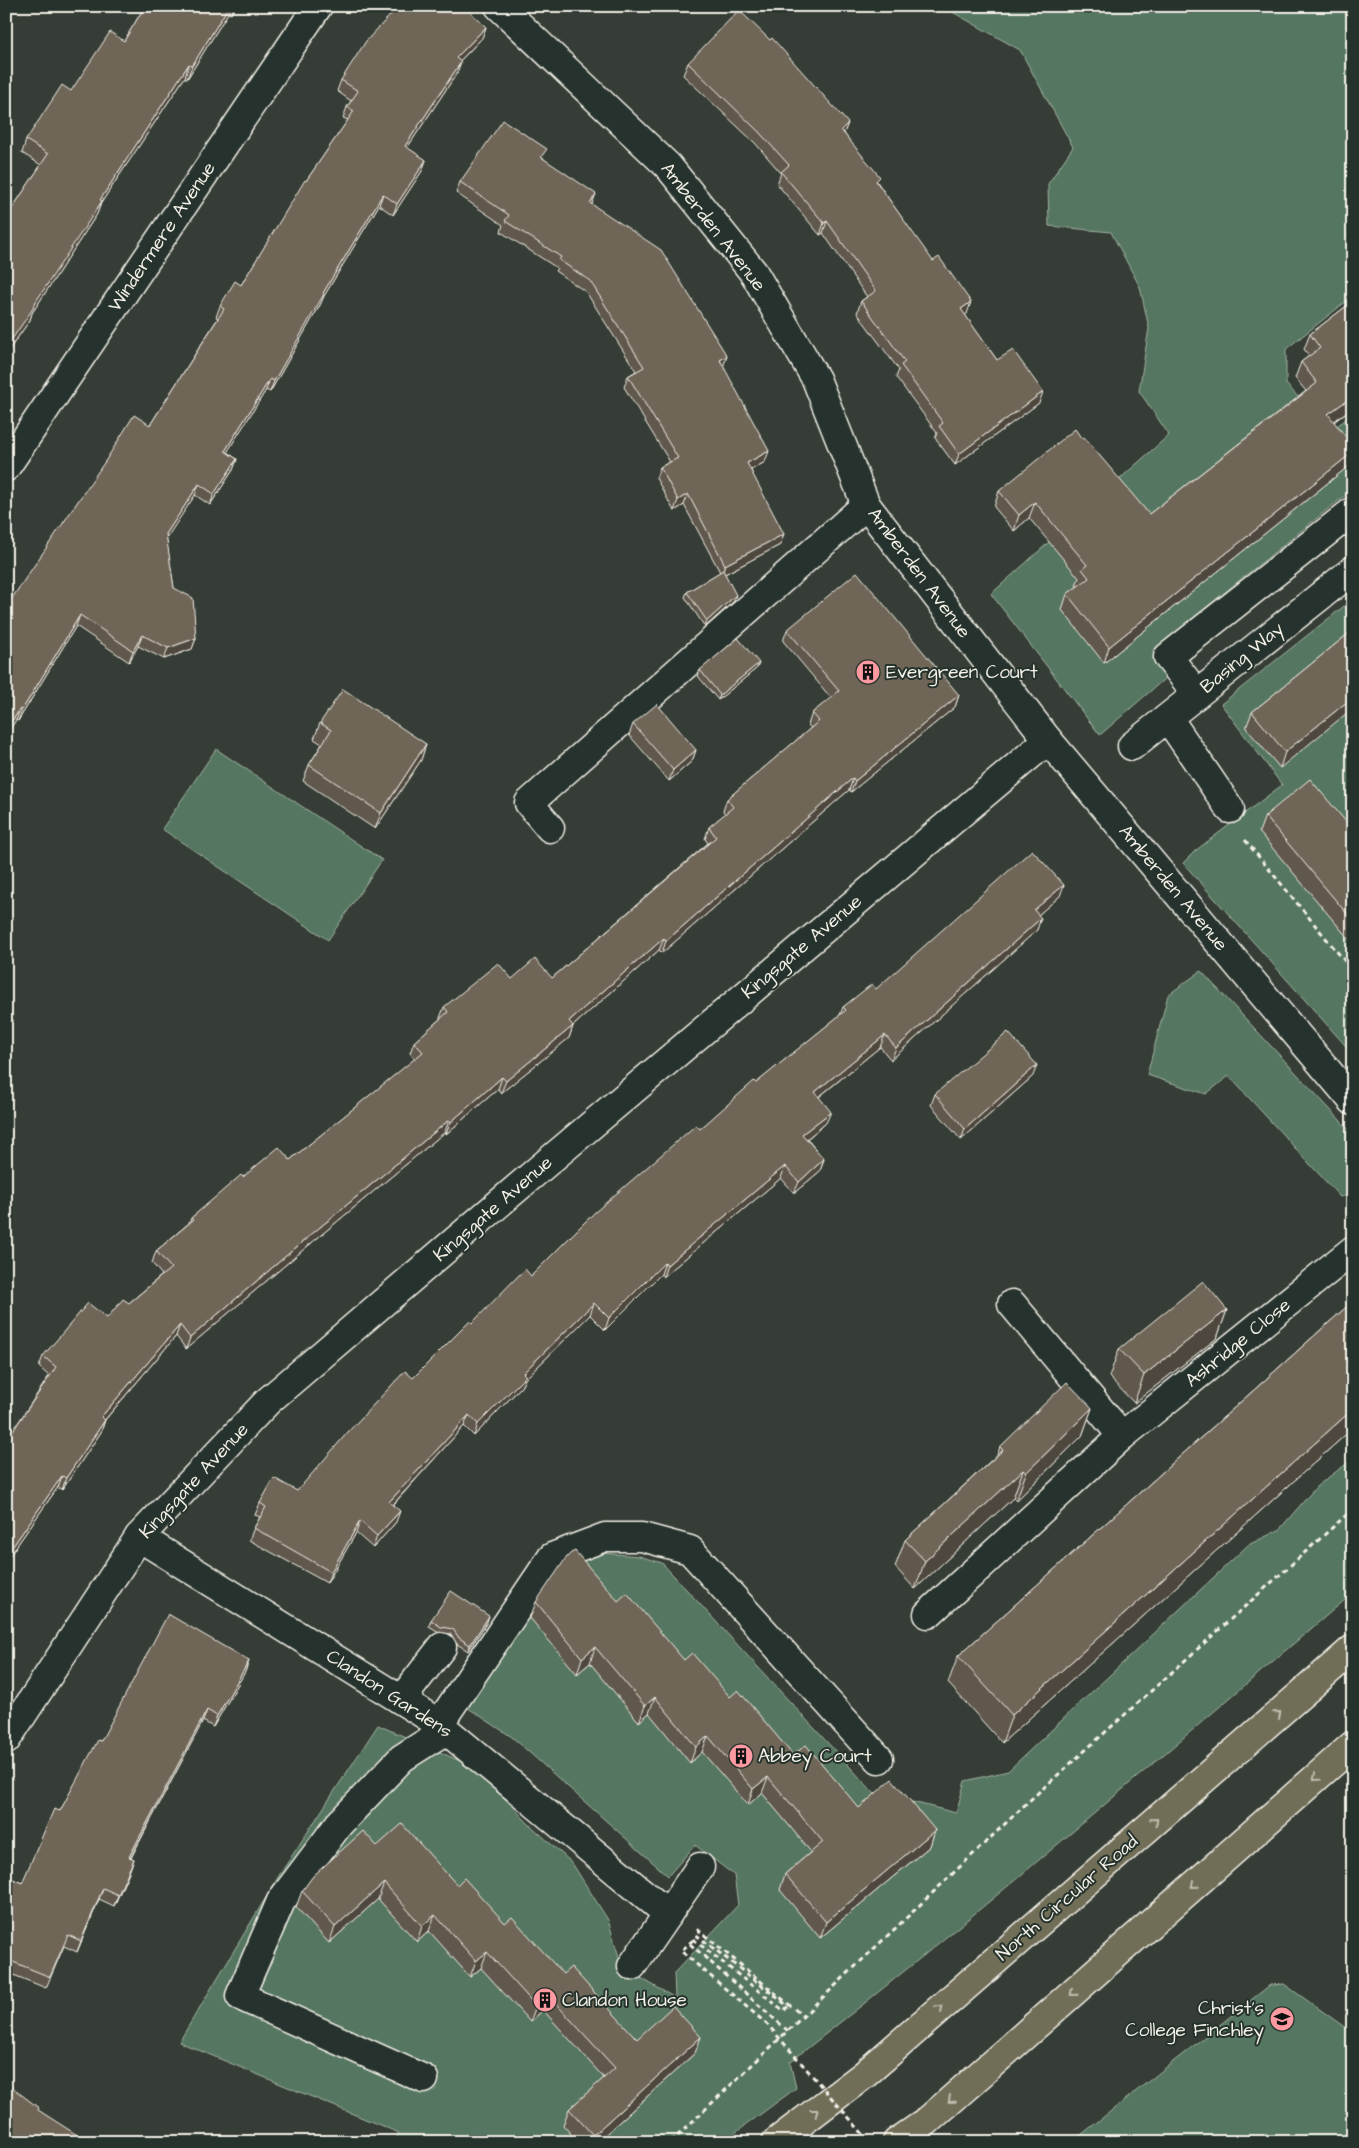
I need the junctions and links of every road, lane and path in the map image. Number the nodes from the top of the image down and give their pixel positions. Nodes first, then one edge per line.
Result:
1 (318, 6) edge
2 (499, 6) edge
3 (6, 467) edge
4 (866, 505) junction
5 (1353, 511) edge
6 (1353, 570) edge
7 (1198, 694) junction
8 (1168, 718) junction
9 (1048, 740) junction
10 (1132, 746) dead end
11 (1230, 809) joint
12 (550, 828) dead end
13 (1353, 971) edge
14 (1353, 1101) edge
15 (1353, 1250) edge
16 (1012, 1304) dead end
17 (1122, 1436) junction
18 (1353, 1509) edge
19 (139, 1537) junction
20 (928, 1614) dead end
21 (442, 1647) dead end
22 (1353, 1649) edge
23 (401, 1700) junction
24 (442, 1727) junction
25 (6, 1740) edge
26 (1353, 1745) edge
27 (879, 1759) dead end
28 (700, 1867) dead end
29 (668, 1913) junction
30 (632, 1966) dead end
31 (803, 2016) junction
32 (788, 2031) junction
33 (424, 2079) dead end
34 (671, 2142) edge
35 (776, 2142) edge
36 (870, 2142) edge
37 (897, 2142) edge

1 - 3 street, Windermere Avenue
2 - 4 street, Amberden Avenue
4 - 9 street, Amberden Avenue
4 - 12 street
5 - 7 street
6 - 7 street, Basing Way
7 - 8 street, Basing Way
8 - 10 street, Basing Way
8 - 11 street
9 - 14 street, Amberden Avenue
9 - 19 street, Kingsgate Avenue
11 - 13 path
15 - 17 street, Ashridge Close
16 - 17 street
17 - 20 street, Ashridge Close
18 - 31 path
19 - 23 street, Clandon Gardens
19 - 25 street, Kingsgate Avenue
21 - 23 street
35 -> 22 highway, North Circular Road
23 - 24 street, Clandon Gardens
24 - 27 street
24 - 29 street, Clandon Gardens
24 - 33 street
26 -> 37 highway
28 - 29 street
29 - 30 street
29 - 31 path
29 - 32 path
29 - 36 path, bridge
31 - 32 path
32 - 34 path

